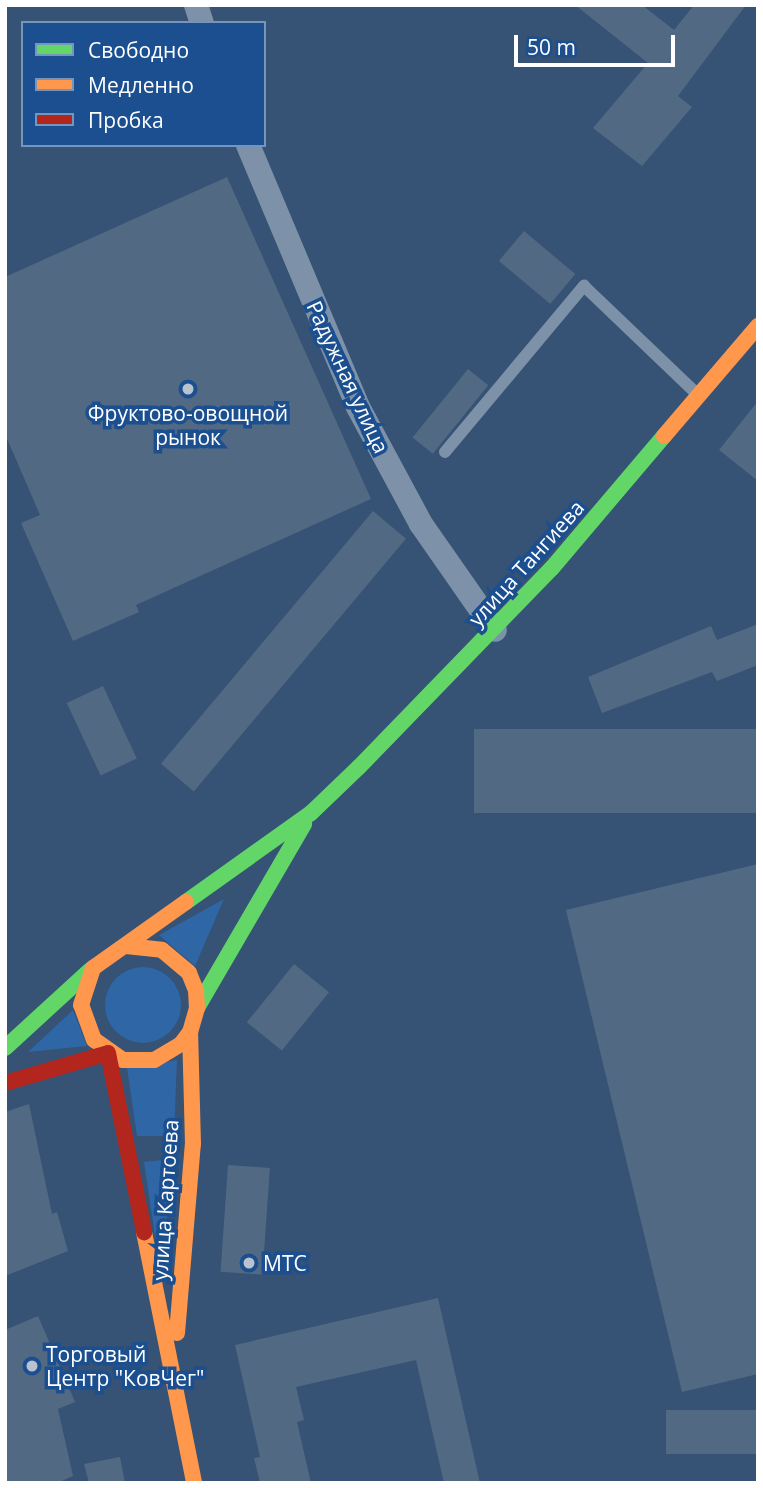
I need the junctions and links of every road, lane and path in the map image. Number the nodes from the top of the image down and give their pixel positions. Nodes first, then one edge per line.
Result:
1 (249, 147) edge
2 (758, 326) edge
3 (699, 396) junction
4 (445, 452) dead end
5 (495, 630) junction
6 (311, 813) junction
7 (126, 946) junction
8 (93, 968) junction
9 (197, 1008) junction
10 (190, 1031) junction
11 (5, 1048) edge
12 (108, 1053) junction
13 (5, 1083) edge
14 (174, 1371) junction
15 (194, 1483) edge

1 - 5 street, Радужная улица
2 - 3 main road, улица Тангиева
3 - 4 lane
3 - 5 main road, улица Тангиева
5 - 6 main road, улица Тангиева
6 - 7 main road
6 - 9 main road
7 - 8 main road
7 - 9 main road
8 - 11 main road
8 - 12 main road
9 - 10 main road
10 - 12 main road
10 - 14 main road, улица Картоева
12 - 13 main road
12 - 14 main road, улица Картоева
14 - 15 main road, улица Картоева

